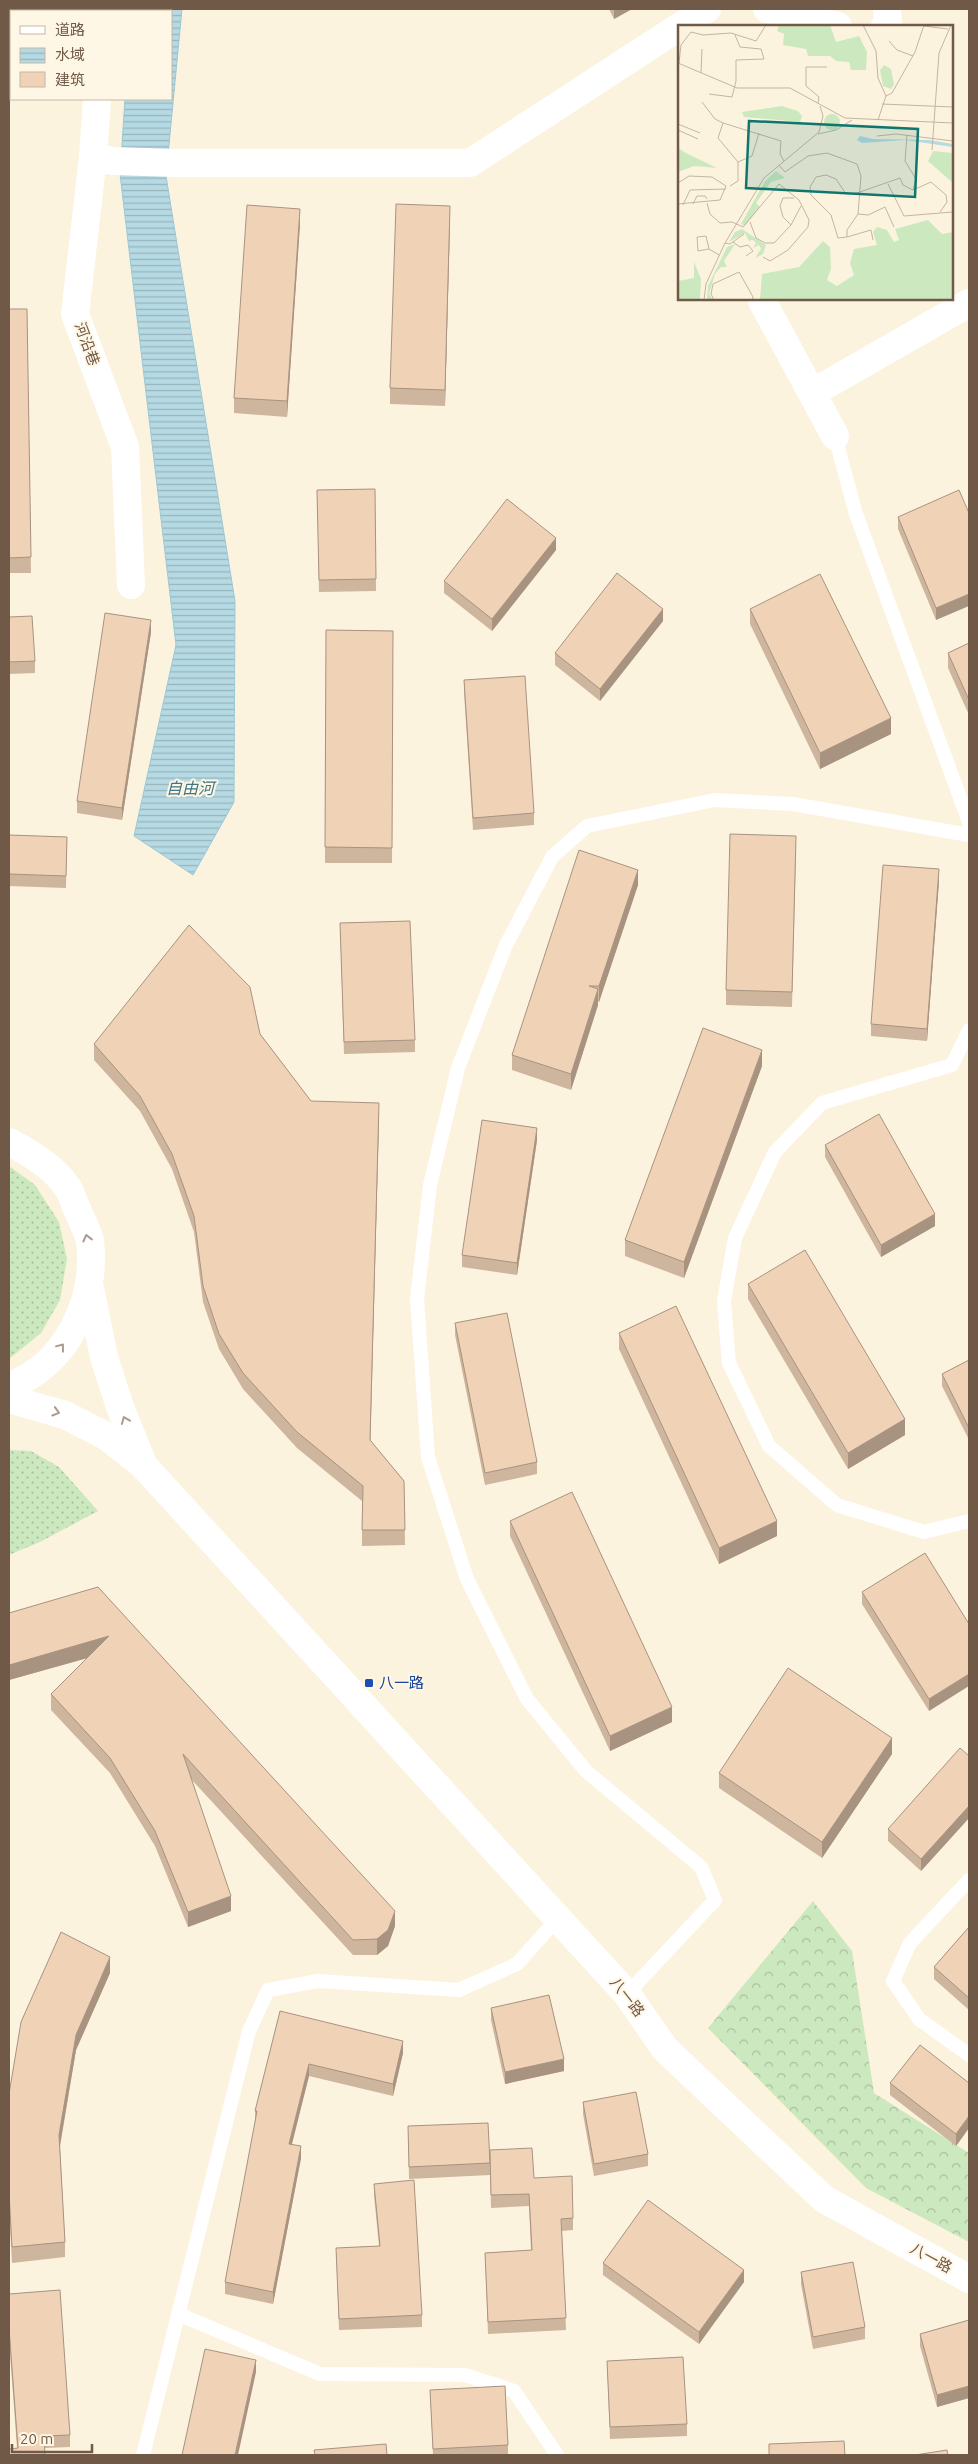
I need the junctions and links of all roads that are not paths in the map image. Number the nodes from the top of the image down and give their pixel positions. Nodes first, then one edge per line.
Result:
1 (707, 9) edge
2 (767, 9) edge
3 (683, 25) edge
4 (834, 25) edge
5 (678, 28) edge
6 (97, 100) edge
7 (103, 159) junction
8 (762, 300) edge
9 (969, 304) edge
10 (812, 393) junction
11 (835, 436) joint
12 (130, 585) dead end
13 (969, 822) edge
14 (969, 835) edge
15 (969, 1030) edge
16 (9, 1128) edge
17 (9, 1142) edge
18 (36, 1156) junction
19 (89, 1286) junction
20 (9, 1386) edge
21 (9, 1399) edge
22 (143, 1465) junction
23 (969, 1521) edge
24 (969, 1880) edge
25 (558, 1918) junction
26 (628, 1994) junction
27 (969, 2055) edge
28 (969, 2279) edge
29 (178, 2314) junction
30 (143, 2455) edge
31 (557, 2455) edge

1 - 3 main road
2 - 4 main road
5 - 7 main road
6 - 7 main road, 河沿巷
7 - 12 main road, 河沿巷
8 - 10 main road
9 - 10 main road
10 - 11 main road
11 - 13 lane
14 - 26 lane
15 - 23 lane
16 - 18 main road
17 - 18 main road
19 -> 18 main road
20 -> 19 main road
22 -> 19 main road
21 -> 22 main road
22 - 25 main road, 八一路
24 - 27 lane
25 - 26 main road, 八一路
25 - 29 lane
26 - 28 main road, 八一路
29 - 30 lane
29 - 31 lane

